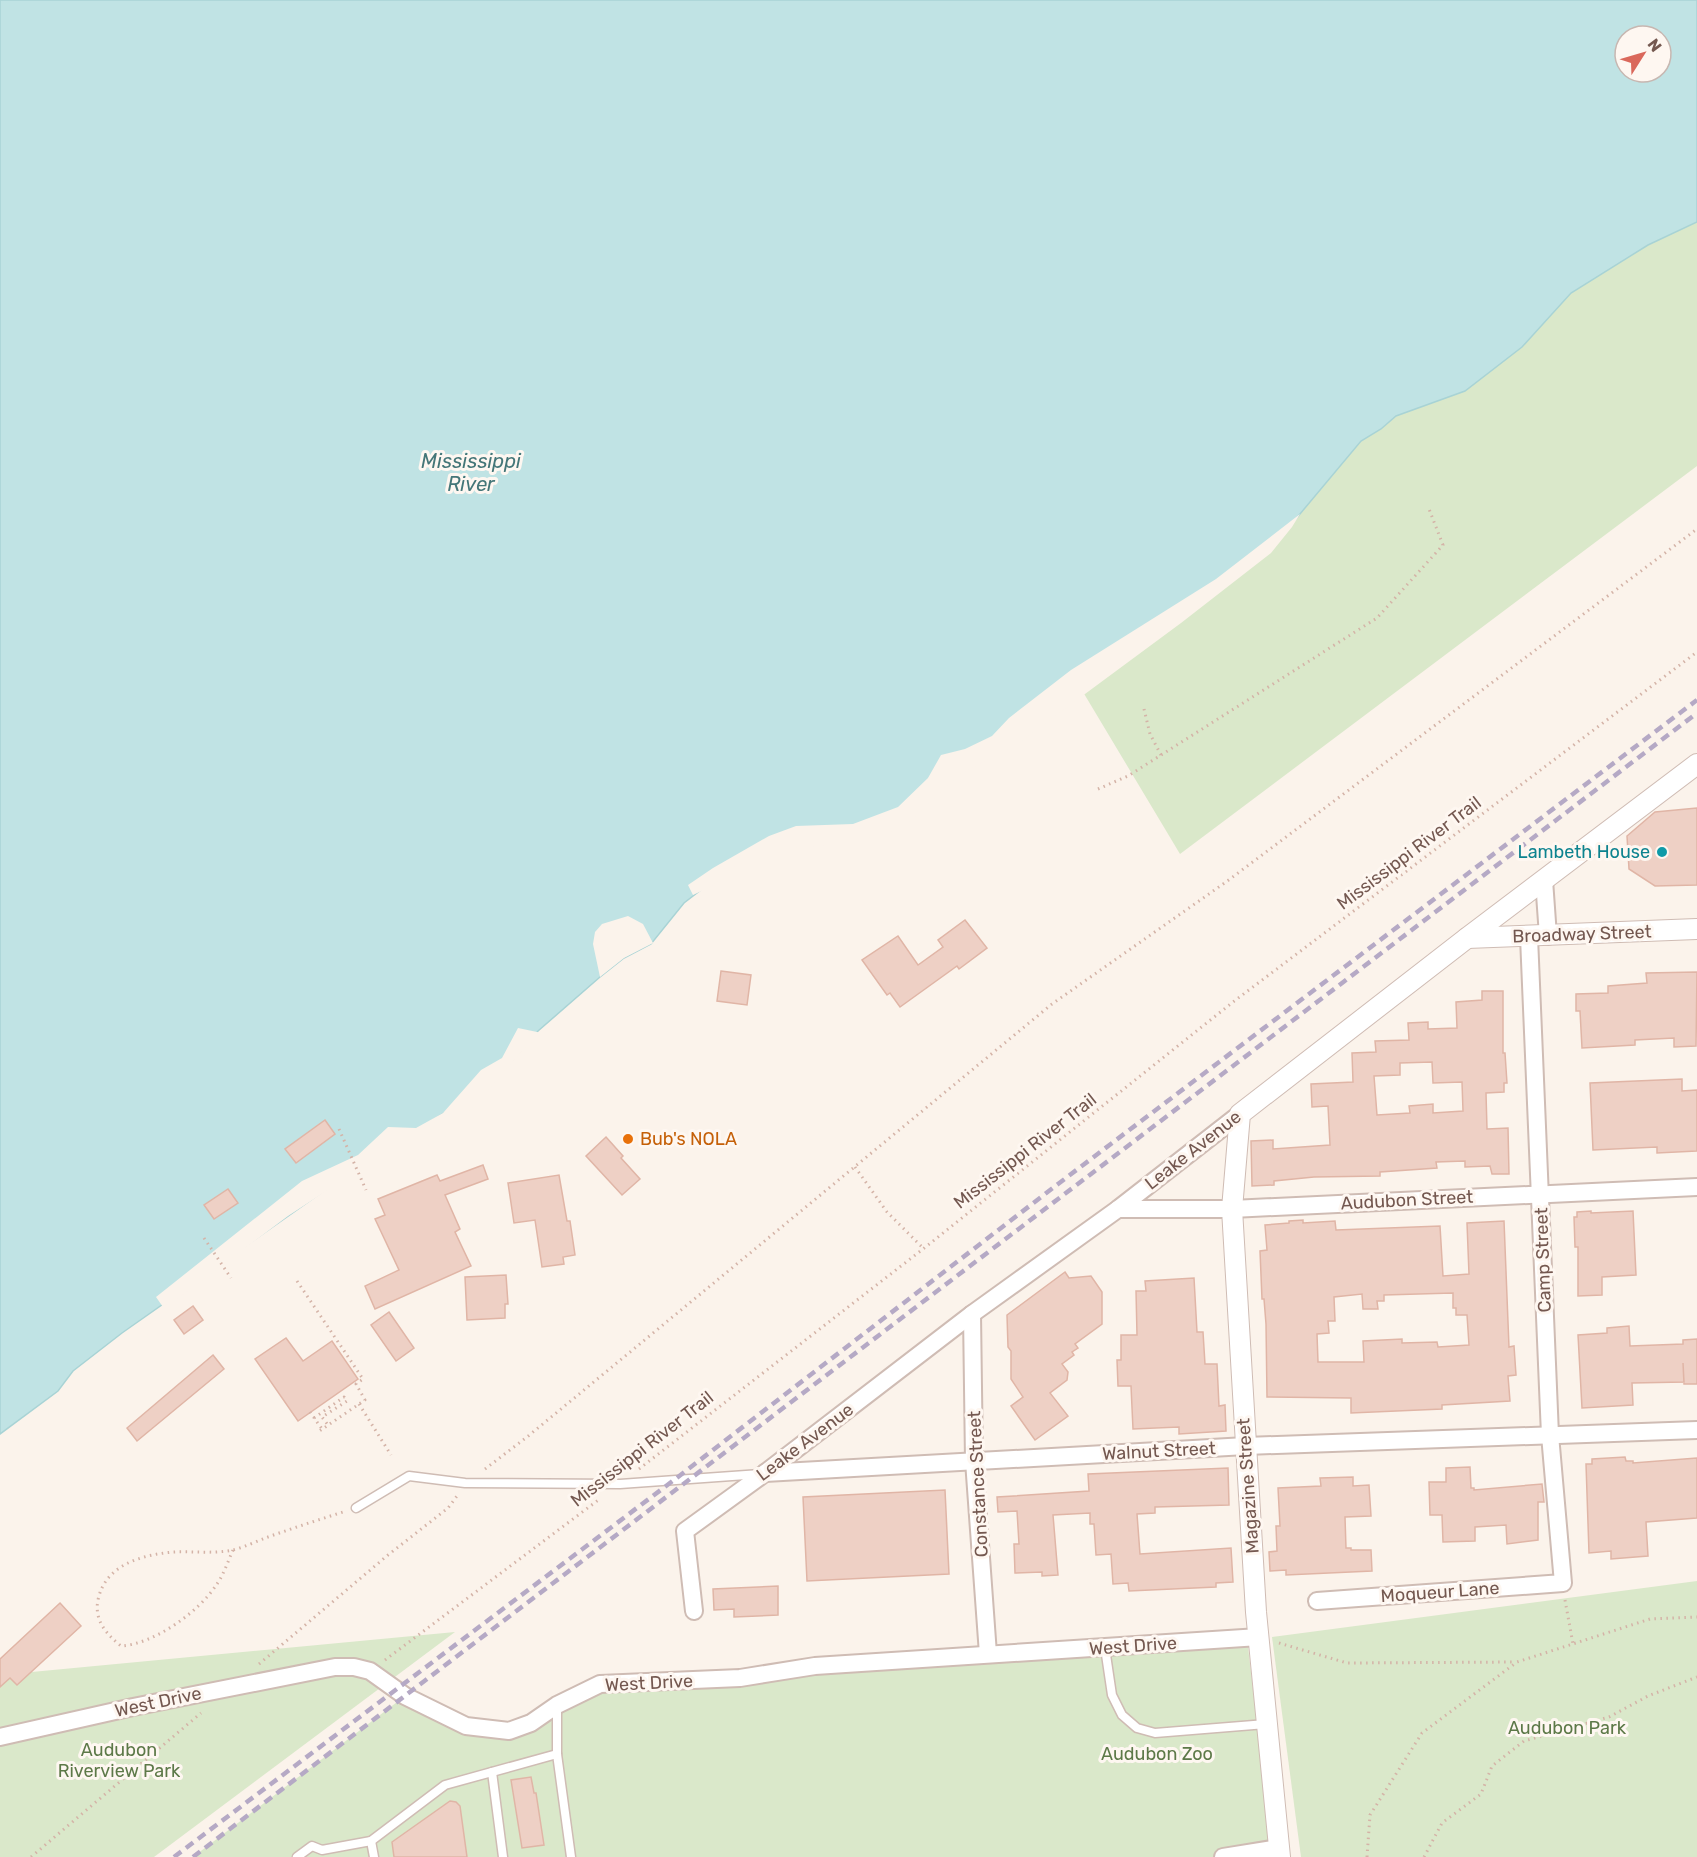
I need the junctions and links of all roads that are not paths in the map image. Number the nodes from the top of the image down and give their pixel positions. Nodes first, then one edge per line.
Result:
1 (1697, 764) edge
2 (1544, 880) junction
3 (1697, 929) edge
4 (1539, 937) junction
5 (1467, 938) junction
6 (1240, 1114) junction
7 (1697, 1187) edge
8 (1540, 1193) junction
9 (1118, 1209) junction
10 (1232, 1209) junction
11 (972, 1314) junction
12 (1697, 1430) edge
13 (1550, 1435) junction
14 (1246, 1446) junction
15 (974, 1461) junction
16 (765, 1473) junction
17 (356, 1508) road end
18 (1563, 1583) joint
19 (1317, 1601) dead end
20 (694, 1611) dead end
21 (1259, 1636) junction
22 (1105, 1648) junction
23 (988, 1654) junction
24 (557, 1706) junction
25 (1266, 1725) junction
26 (0, 1737) edge
27 (557, 1754) junction
28 (492, 1772) junction
29 (371, 1841) junction
30 (1279, 1852) edge
31 (321, 1854) edge
32 (297, 1857) edge
33 (374, 1857) edge
34 (502, 1857) edge
35 (571, 1857) edge
36 (1223, 1857) edge

1 - 2 street, Leake Avenue
2 - 4 street, Camp Street
2 - 5 street, Leake Avenue
3 - 4 street, Broadway Street
4 - 5 street, Broadway Street
4 - 8 street, Camp Street
5 - 6 street, Leake Avenue
6 - 9 street, Leake Avenue
6 - 10 street, Magazine Street
7 - 8 street, Audubon Street
8 - 10 street, Audubon Street
8 - 13 street, Camp Street
9 - 10 street, Audubon Street
9 - 11 street, Leake Avenue
10 - 14 street, Magazine Street
11 - 15 street, Constance Street
11 - 16 street, Leake Avenue
12 - 13 street, Walnut Street
13 - 14 street, Walnut Street
13 - 18 street, Camp Street
14 - 15 street, Walnut Street
14 - 21 street, Magazine Street
15 - 16 street, Walnut Street
15 - 23 street, Constance Street
16 - 17 lane
16 - 20 street, Leake Avenue
18 - 19 street, Moqueur Lane
21 - 22 street, West Drive
21 - 25 street, Magazine Street
22 - 23 street, West Drive
22 - 25 lane
23 - 24 street, West Drive
24 - 26 street, West Drive
24 - 27 lane
25 - 30 street, Magazine Street
27 - 28 lane
27 - 35 lane
28 - 29 lane
28 - 34 lane
29 - 31 lane
29 - 33 lane
30 - 36 street
31 - 32 lane

